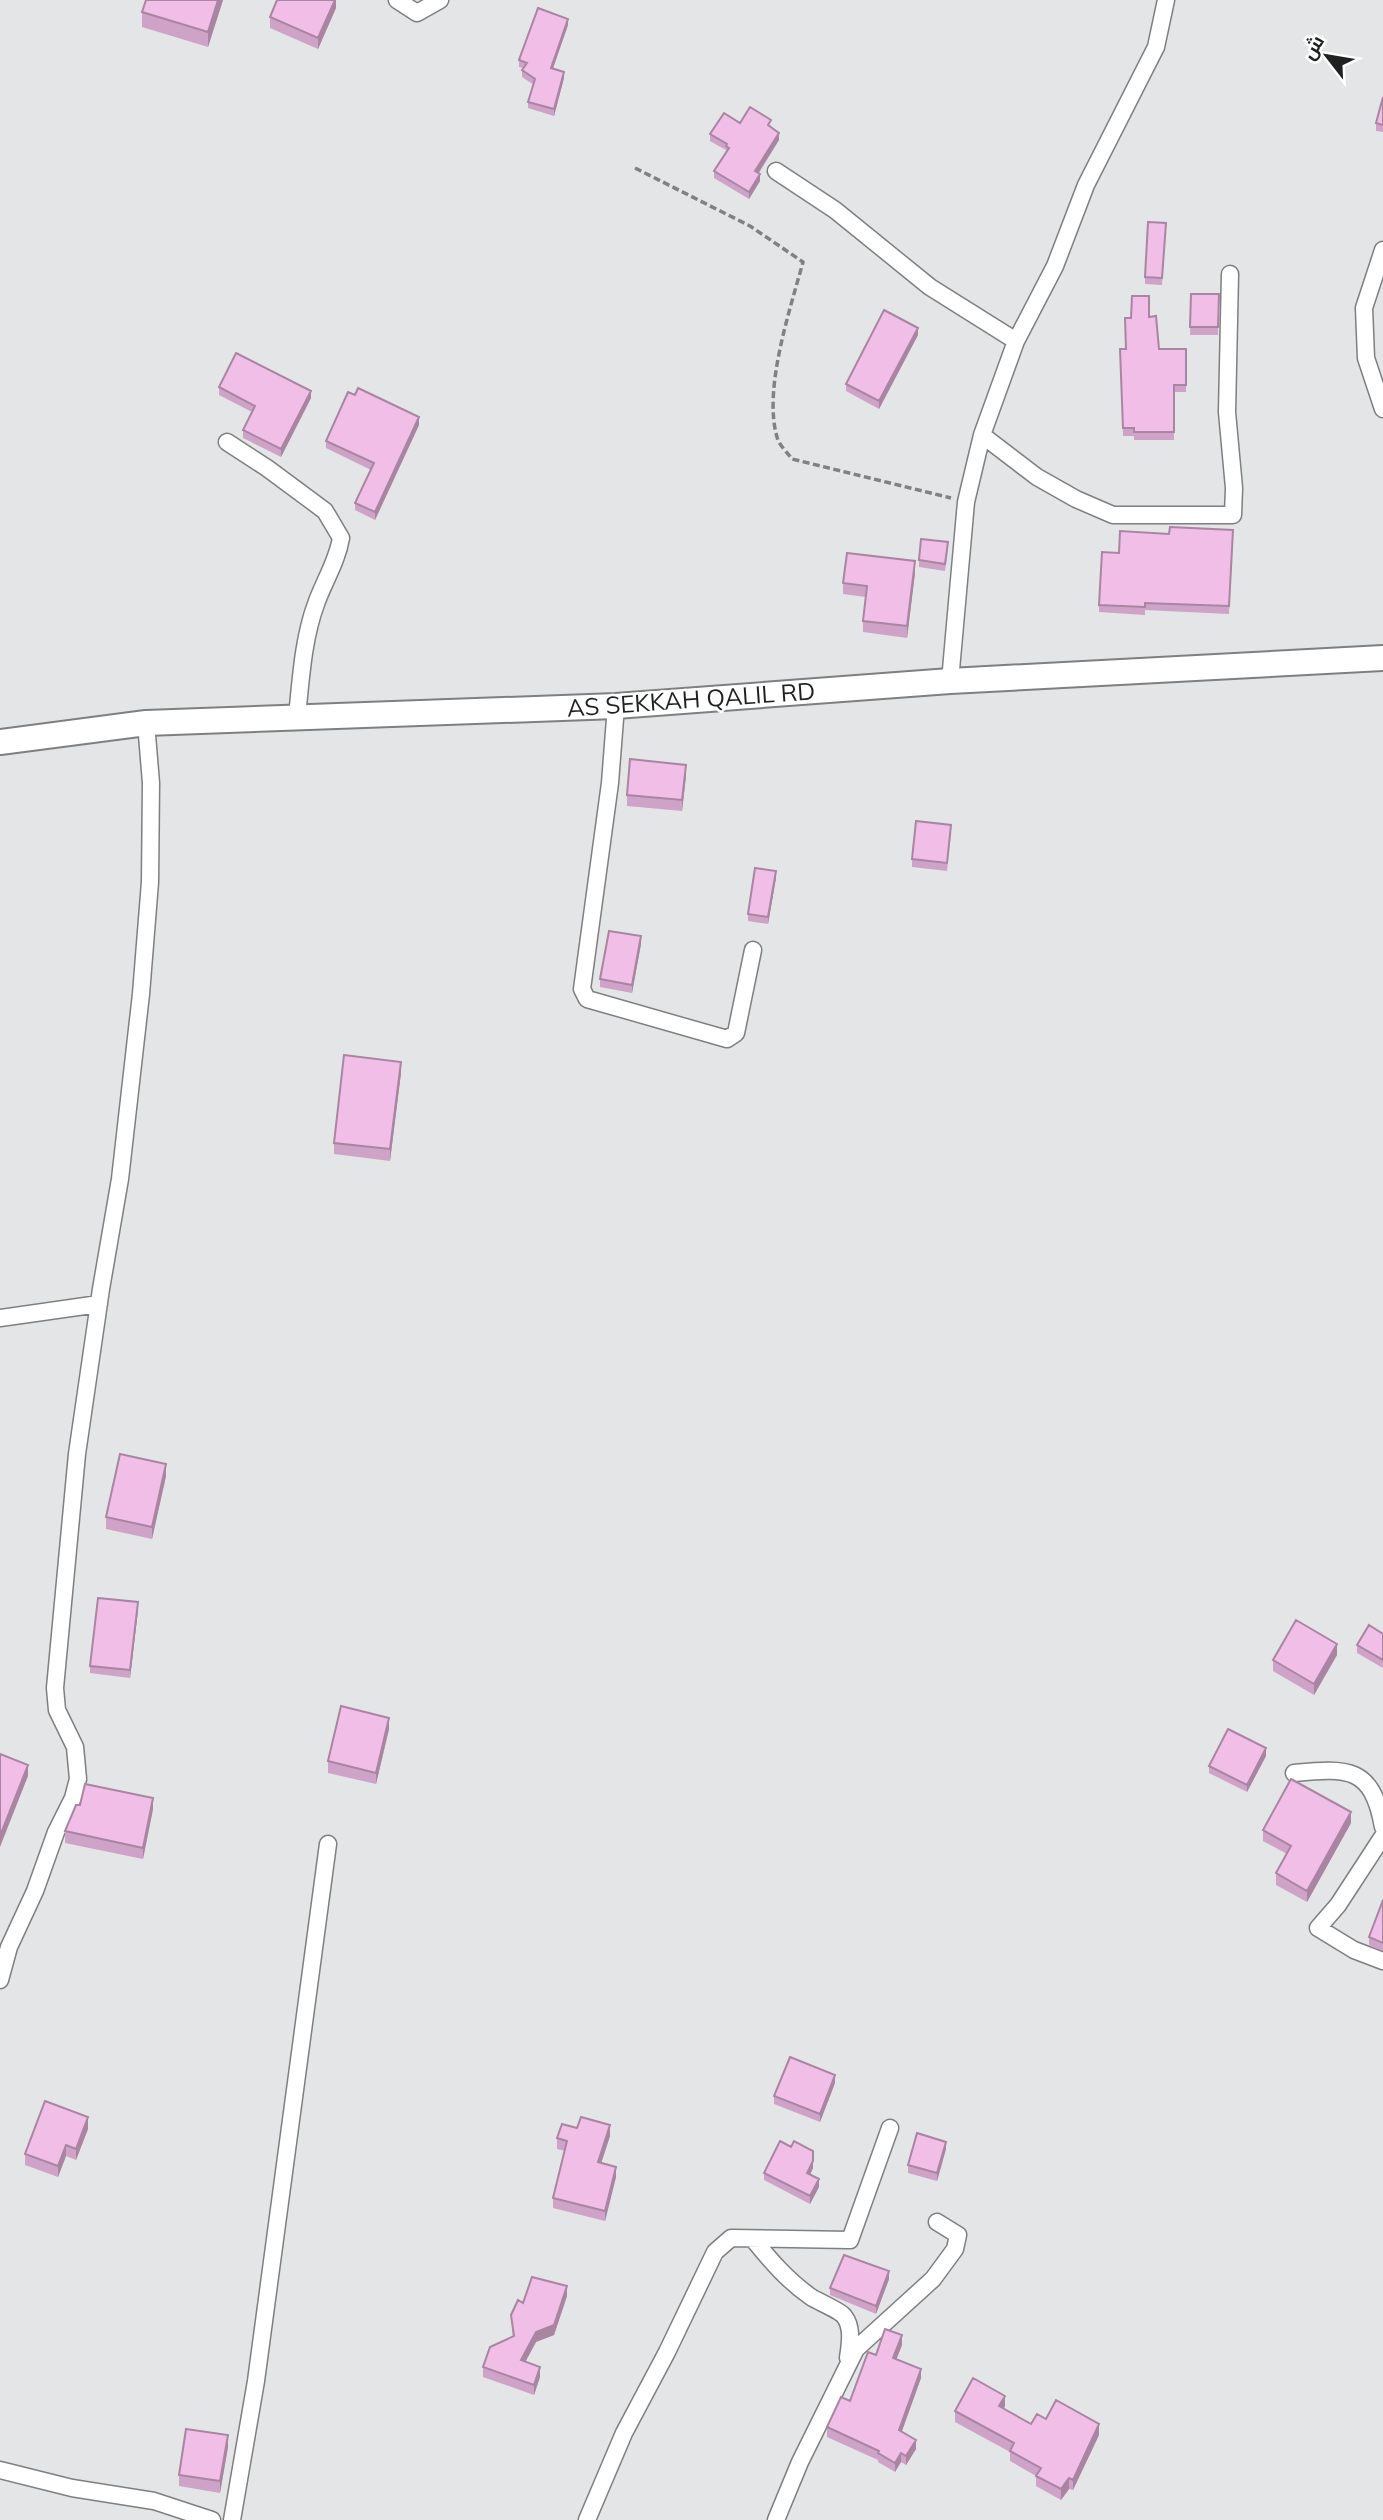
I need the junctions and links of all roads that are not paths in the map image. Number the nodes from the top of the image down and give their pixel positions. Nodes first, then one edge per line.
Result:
1 (397, 0) edge
2 (440, 0) edge
3 (1166, 0) edge
4 (776, 171) dead end
5 (1383, 250) edge
6 (1230, 274) dead end
7 (1016, 341) junction
8 (1383, 409) edge
9 (982, 435) junction
10 (227, 442) dead end
11 (1383, 659) edge
12 (950, 681) junction
13 (616, 706) junction
14 (297, 716) junction
15 (146, 723) junction
16 (0, 742) edge
17 (753, 950) dead end
18 (99, 1304) junction
19 (0, 1318) edge
20 (1294, 1773) dead end
21 (1383, 1827) edge
22 (1383, 1836) edge
23 (328, 1844) dead end
24 (1383, 1961) edge
25 (0, 1980) edge
26 (890, 2128) dead end
27 (937, 2222) dead end
28 (753, 2239) junction
29 (845, 2371) junction
30 (0, 2470) edge
31 (212, 2520) edge
32 (232, 2520) edge
33 (587, 2520) edge
34 (776, 2520) edge

1 - 2 street
3 - 7 street
4 - 7 street
5 - 8 street
6 - 9 street
7 - 9 street
9 - 12 street
10 - 14 street
11 - 12 main road, AS SEKKAH QALIL RD
12 - 13 main road, AS SEKKAH QALIL RD
13 - 14 main road, AS SEKKAH QALIL RD
13 - 17 street
14 - 15 main road, AS SEKKAH QALIL RD
15 - 16 main road, AS SEKKAH QALIL RD
15 - 18 street
18 - 19 street
18 - 25 street
20 - 21 street
22 - 24 street
23 - 32 street
26 - 28 street
27 - 29 street
28 - 29 street
28 - 33 street
29 - 34 street
30 - 31 street

